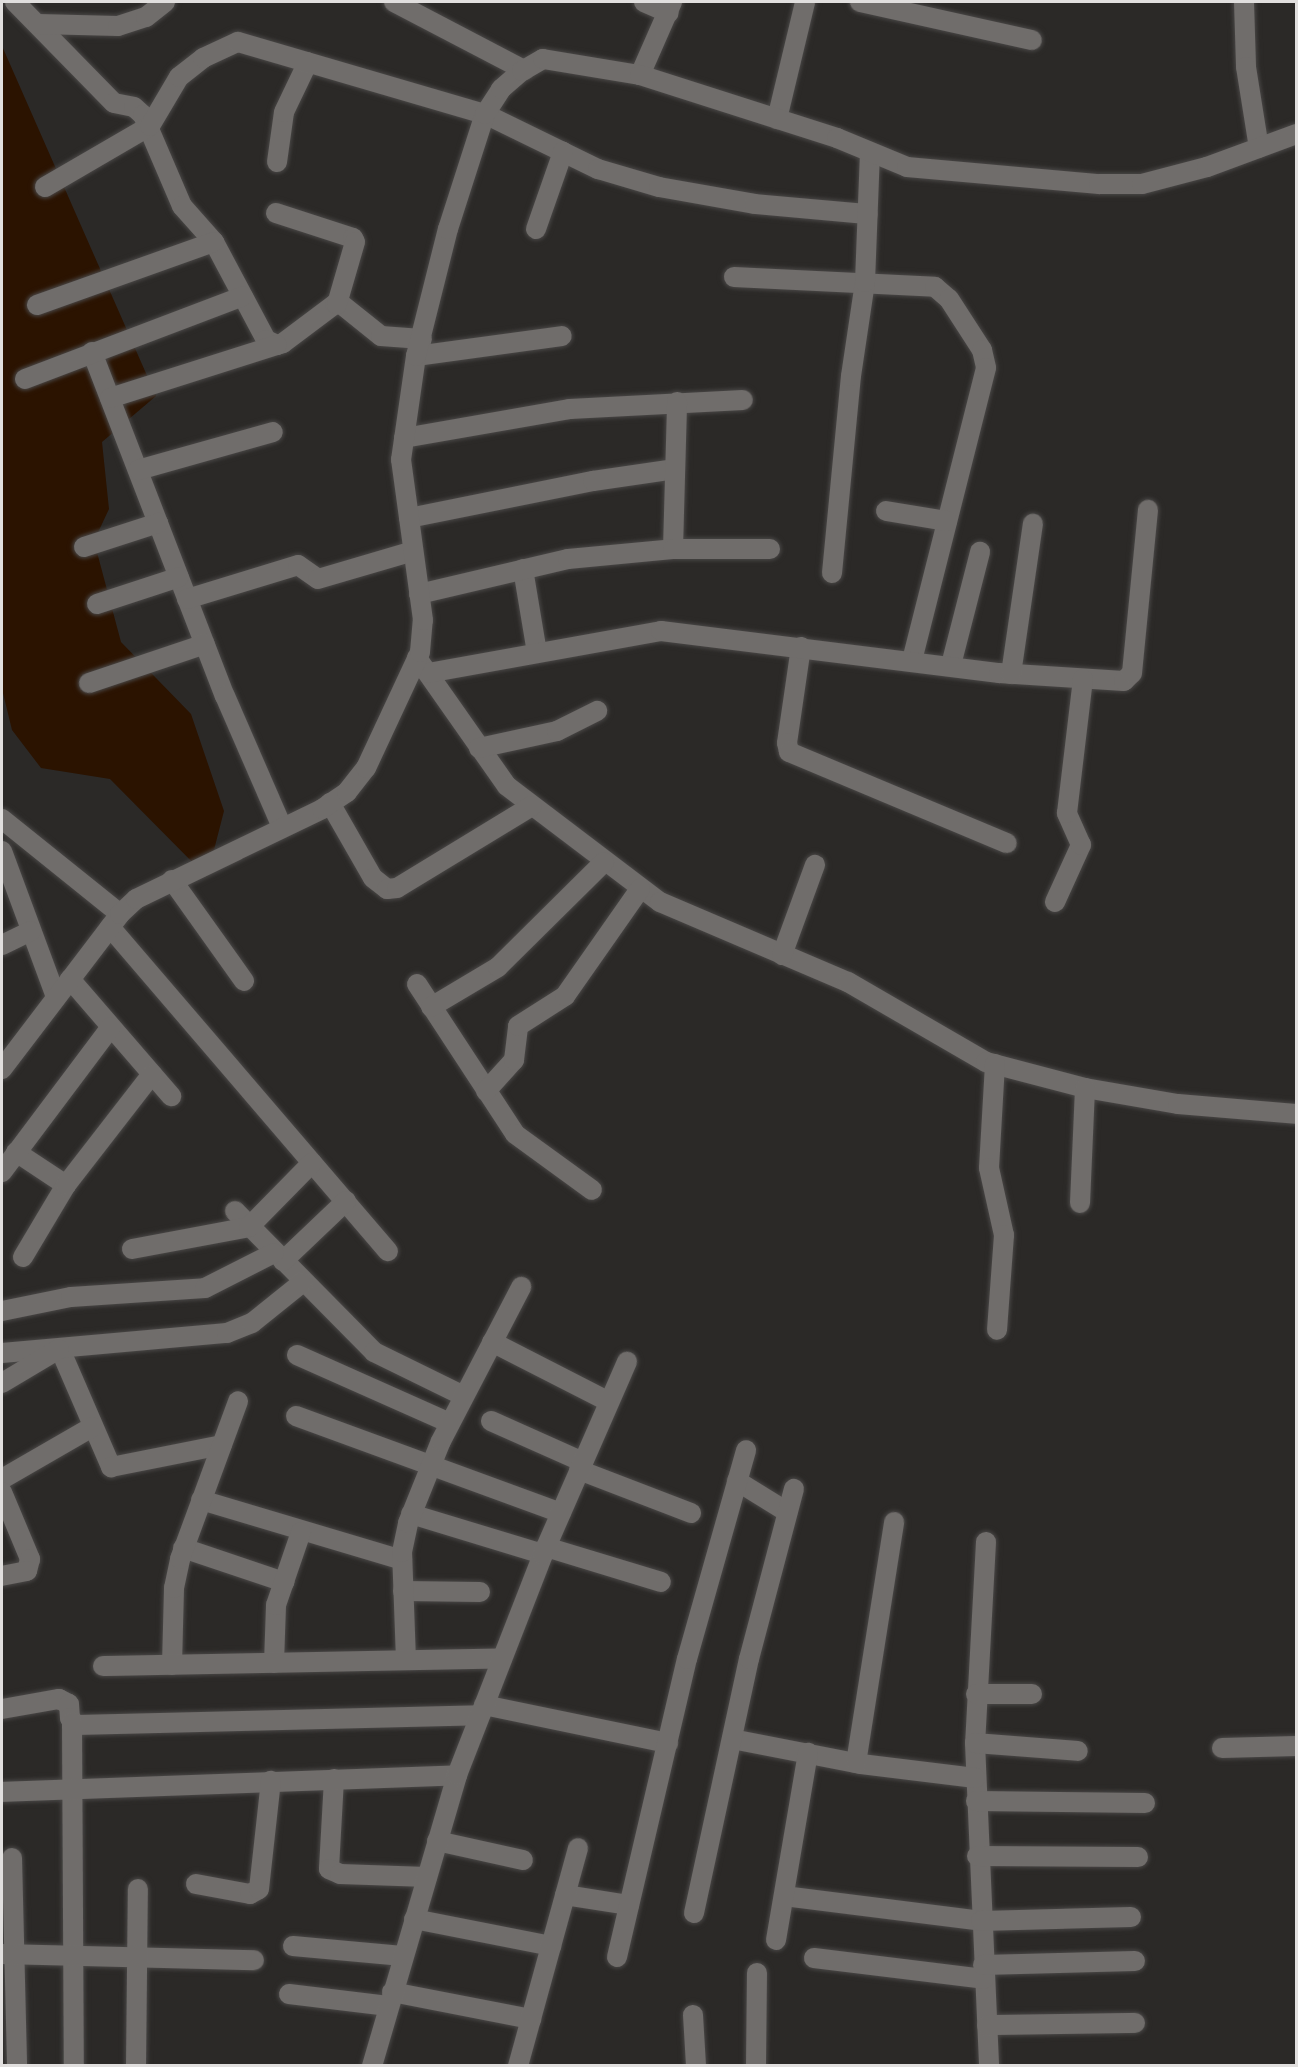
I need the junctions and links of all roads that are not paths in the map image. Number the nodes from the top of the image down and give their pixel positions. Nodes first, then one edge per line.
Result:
1 (15, 2) edge
2 (165, 2) edge
3 (394, 2) edge
4 (644, 2) edge
5 (805, 2) edge
6 (860, 2) edge
7 (1244, 2) edge
8 (670, 7) edge
9 (38, 24) junction
10 (1032, 40) dead end
11 (308, 62) junction
12 (524, 70) junction
13 (640, 75) junction
14 (485, 114) junction
15 (777, 119) junction
16 (150, 126) junction
17 (1296, 134) edge
18 (1258, 148) junction
19 (563, 152) junction
20 (870, 154) junction
21 (277, 162) dead end
22 (45, 188) dead end
23 (276, 213) dead end
24 (868, 214) junction
25 (536, 229) dead end
26 (214, 242) junction
27 (734, 277) dead end
28 (865, 282) junction
29 (243, 296) junction
30 (337, 304) junction
31 (37, 305) dead end
32 (562, 336) dead end
33 (278, 345) junction
34 (419, 348) junction
35 (92, 352) junction
36 (25, 379) dead end
37 (110, 398) junction
38 (743, 400) dead end
39 (677, 402) junction
40 (273, 432) dead end
41 (404, 438) junction
42 (138, 470) junction
43 (675, 470) junction
44 (1148, 510) dead end
45 (886, 511) dead end
46 (409, 519) junction
47 (947, 521) junction
48 (158, 523) junction
49 (1033, 524) dead end
50 (84, 547) dead end
51 (672, 549) junction
52 (770, 549) dead end
53 (413, 551) junction
54 (980, 552) dead end
55 (523, 568) junction
56 (832, 573) dead end
57 (179, 577) junction
58 (419, 594) junction
59 (187, 599) junction
60 (97, 604) dead end
61 (205, 644) junction
62 (801, 647) junction
63 (537, 653) junction
64 (912, 660) junction
65 (951, 665) junction
66 (422, 666) junction
67 (1011, 674) junction
68 (1083, 679) junction
69 (89, 683) dead end
70 (597, 711) dead end
71 (479, 748) junction
72 (330, 803) junction
73 (532, 806) junction
74 (2, 819) edge
75 (282, 827) junction
76 (1007, 843) dead end
77 (2, 852) edge
78 (604, 862) junction
79 (815, 865) dead end
80 (5, 872) edge
81 (172, 880) junction
82 (640, 890) junction
83 (1055, 902) dead end
84 (115, 920) junction
85 (31, 931) junction
86 (2, 945) edge
87 (782, 955) junction
88 (70, 979) junction
89 (244, 981) dead end
90 (417, 984) dead end
91 (56, 997) junction
92 (431, 1007) junction
93 (111, 1027) junction
94 (995, 1064) junction
95 (2, 1069) edge
96 (152, 1074) junction
97 (1084, 1088) junction
98 (486, 1091) junction
99 (171, 1096) dead end
100 (1296, 1114) edge
101 (16, 1152) junction
102 (312, 1163) junction
103 (2, 1172) edge
104 (66, 1185) junction
105 (592, 1190) dead end
106 (346, 1201) junction
107 (1080, 1203) dead end
108 (235, 1211) dead end
109 (249, 1227) junction
110 (132, 1249) dead end
111 (388, 1251) dead end
112 (23, 1257) dead end
113 (279, 1257) junction
114 (303, 1282) junction
115 (521, 1287) dead end
116 (2, 1311) edge
117 (997, 1330) dead end
118 (492, 1342) junction
119 (63, 1347) junction
120 (2, 1353) edge
121 (297, 1355) dead end
122 (627, 1362) dead end
123 (2, 1383) edge
124 (464, 1396) junction
125 (238, 1401) dead end
126 (609, 1402) junction
127 (296, 1416) dead end
128 (491, 1421) dead end
129 (450, 1423) junction
130 (92, 1428) junction
131 (222, 1444) junction
132 (746, 1450) dead end
133 (431, 1465) junction
134 (581, 1466) junction
135 (2, 1479) edge
136 (737, 1481) junction
137 (794, 1489) dead end
138 (2, 1492) edge
139 (201, 1500) junction
140 (787, 1512) junction
141 (561, 1513) junction
142 (691, 1513) dead end
143 (411, 1514) junction
144 (894, 1522) dead end
145 (301, 1532) junction
146 (986, 1542) dead end
147 (183, 1548) junction
148 (544, 1551) junction
149 (402, 1560) junction
150 (2, 1576) edge
151 (284, 1582) junction
152 (661, 1582) dead end
153 (403, 1592) junction
154 (480, 1592) dead end
155 (502, 1658) junction
156 (405, 1660) junction
157 (274, 1663) junction
158 (172, 1665) junction
159 (103, 1666) dead end
160 (976, 1694) junction
161 (1032, 1694) dead end
162 (2, 1709) edge
163 (482, 1710) junction
164 (72, 1722) junction
165 (732, 1739) junction
166 (668, 1743) junction
167 (975, 1743) junction
168 (1296, 1746) edge
169 (1222, 1748) dead end
170 (1078, 1751) dead end
171 (808, 1753) junction
172 (856, 1763) junction
173 (457, 1774) junction
174 (334, 1779) junction
175 (975, 1779) junction
176 (271, 1781) junction
177 (70, 1788) junction
178 (2, 1792) edge
179 (976, 1802) junction
180 (1145, 1803) dead end
181 (437, 1841) junction
182 (578, 1848) dead end
183 (977, 1856) junction
184 (1138, 1857) dead end
185 (12, 1858) dead end
186 (523, 1860) dead end
187 (427, 1877) junction
188 (196, 1884) dead end
189 (138, 1889) dead end
190 (565, 1895) junction
191 (784, 1896) junction
192 (629, 1905) junction
193 (694, 1913) dead end
194 (1131, 1917) dead end
195 (414, 1918) junction
196 (981, 1921) junction
197 (776, 1940) dead end
198 (293, 1946) dead end
199 (551, 1946) junction
200 (7, 1954) edge
201 (74, 1954) junction
202 (136, 1956) junction
203 (403, 1956) junction
204 (617, 1957) dead end
205 (814, 1958) dead end
206 (254, 1960) dead end
207 (1135, 1961) dead end
208 (984, 1972) junction
209 (757, 1973) dead end
210 (289, 1994) dead end
211 (390, 1999) junction
212 (693, 2014) dead end
213 (8, 2017) edge
214 (531, 2019) junction
215 (1135, 2023) dead end
216 (987, 2025) junction
217 (17, 2066) edge
218 (74, 2066) edge
219 (136, 2066) edge
220 (372, 2066) edge
221 (518, 2066) edge
222 (696, 2066) edge
223 (756, 2066) edge
224 (989, 2066) edge

1 - 9 street
2 - 9 street
3 - 12 street
4 - 8 street
5 - 15 street
6 - 10 street
7 - 18 street
8 - 13 street
9 - 16 street
11 - 14 street
11 - 16 street
11 - 21 street
12 - 13 street
12 - 14 street
13 - 15 street
14 - 19 street
14 - 34 street
15 - 20 street
16 - 22 street
16 - 26 street
17 - 18 street
18 - 20 street
19 - 24 street
19 - 25 street
20 - 24 street
23 - 30 street
24 - 28 street
26 - 29 street
26 - 31 street
27 - 28 street
28 - 47 street
28 - 56 street
29 - 33 street
29 - 35 street
30 - 33 street
30 - 34 street
32 - 34 street
33 - 37 street
34 - 41 street
35 - 36 street
35 - 37 street
37 - 42 street
38 - 39 street
39 - 41 street
39 - 43 street
40 - 42 street
41 - 46 street
42 - 48 street
43 - 46 street
43 - 51 street
44 - 68 street
45 - 47 street
46 - 53 street
47 - 64 street
48 - 50 street
48 - 57 street
49 - 67 street
51 - 52 street
51 - 55 street
53 - 58 street
53 - 59 street
54 - 65 street
55 - 58 street
55 - 63 street
57 - 59 street
57 - 60 street
58 - 66 street
59 - 61 street
61 - 69 street
61 - 75 street
62 - 63 street
62 - 64 street
62 - 76 street
63 - 66 street
64 - 65 street
65 - 67 street
66 - 71 street
66 - 72 street
67 - 68 street
68 - 83 street
70 - 71 street
71 - 73 street
72 - 73 street
72 - 75 street
73 - 78 street
74 - 84 street
75 - 81 street
77 - 80 street
78 - 82 street
78 - 92 street
79 - 87 street
80 - 85 street
81 - 84 street
81 - 89 street
82 - 87 street
82 - 98 street
84 - 88 street
84 - 102 street
85 - 86 street
85 - 91 street
87 - 94 street
88 - 91 street
88 - 93 street
90 - 92 street
91 - 95 street
92 - 98 street
93 - 96 street
93 - 101 street
94 - 97 street
94 - 117 street
96 - 99 street
96 - 104 street
97 - 100 street
97 - 107 street
98 - 105 street
101 - 103 street
101 - 104 street
102 - 106 street
102 - 109 street
104 - 112 street
106 - 111 street
106 - 113 street
108 - 109 street
109 - 110 street
109 - 113 street
113 - 114 street
113 - 116 street
114 - 119 street
114 - 124 street
115 - 118 street
118 - 124 street
118 - 126 street
119 - 120 street
119 - 123 street
119 - 130 street
121 - 129 street
122 - 126 street
124 - 129 street
125 - 131 street
126 - 134 street
127 - 133 street
128 - 134 street
129 - 133 street
130 - 131 street
130 - 135 street
131 - 139 street
132 - 136 street
133 - 141 street
133 - 143 street
134 - 141 street
134 - 142 street
136 - 140 street
136 - 166 street
137 - 140 street
138 - 150 street
139 - 145 street
139 - 147 street
140 - 165 street
141 - 148 street
143 - 148 street
143 - 149 street
144 - 172 street
145 - 149 street
145 - 151 street
146 - 160 street
147 - 151 street
147 - 158 street
148 - 152 street
148 - 155 street
149 - 153 street
151 - 157 street
153 - 154 street
153 - 156 street
155 - 156 street
155 - 163 street
156 - 157 street
157 - 158 street
158 - 159 street
160 - 161 street
160 - 167 street
162 - 164 street
163 - 164 street
163 - 166 street
163 - 173 street
164 - 177 street
165 - 171 street
165 - 193 street
166 - 192 street
167 - 170 street
167 - 175 street
168 - 169 street
171 - 172 street
171 - 191 street
172 - 175 street
173 - 174 street
173 - 181 street
174 - 176 street
174 - 187 street
175 - 179 street
176 - 177 street
176 - 188 street
177 - 178 street
177 - 201 street
179 - 180 street
179 - 183 street
181 - 186 street
181 - 187 street
182 - 190 street
183 - 184 street
183 - 196 street
185 - 200 street
187 - 195 street
189 - 202 street
190 - 192 street
190 - 199 street
191 - 196 street
191 - 197 street
192 - 204 street
194 - 196 street
195 - 199 street
195 - 203 street
196 - 208 street
198 - 203 street
199 - 214 street
200 - 201 street
200 - 213 street
201 - 202 street
201 - 218 street
202 - 206 street
202 - 219 street
203 - 211 street
205 - 208 street
207 - 208 street
208 - 216 street
209 - 223 street
210 - 211 street
211 - 214 street
211 - 220 street
212 - 222 street
213 - 217 street
214 - 221 street
215 - 216 street
216 - 224 street

